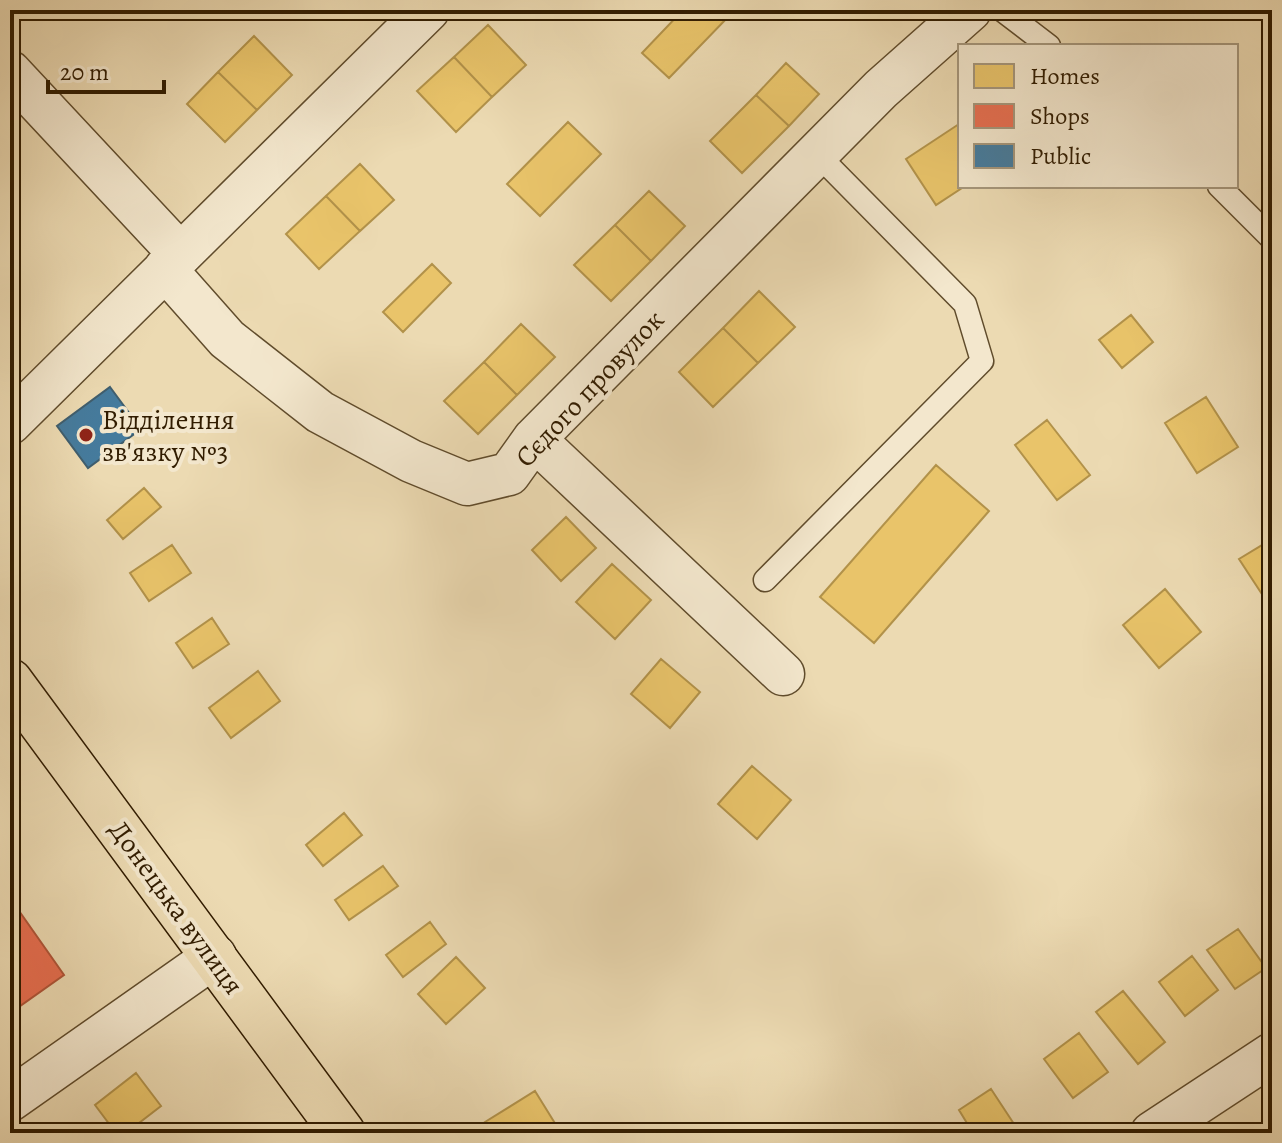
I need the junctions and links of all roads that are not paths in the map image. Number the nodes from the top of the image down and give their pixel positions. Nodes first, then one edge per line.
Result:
1 (428, 10) edge
2 (970, 10) edge
3 (1002, 10) edge
4 (1046, 44) edge
5 (10, 72) edge
6 (817, 154) junction
7 (1221, 188) edge
8 (1272, 239) edge
9 (173, 262) junction
10 (10, 423) edge
11 (534, 439) junction
12 (765, 580) dead end
13 (783, 674) dead end
14 (10, 681) edge
15 (215, 956) junction
16 (1272, 1054) edge
17 (10, 1100) edge
18 (343, 1133) edge
19 (1152, 1133) edge

1 - 9 street
2 - 6 street, Сєдого провулок
3 - 4 lane
5 - 9 street, Сєдого провулок
6 - 11 street, Сєдого провулок
6 - 12 lane
7 - 8 lane
9 - 10 street
9 - 11 street, Сєдого провулок
11 - 13 street
14 - 15 main road, Донецька вулиця
15 - 17 street
15 - 18 main road, Донецька вулиця
16 - 19 street

